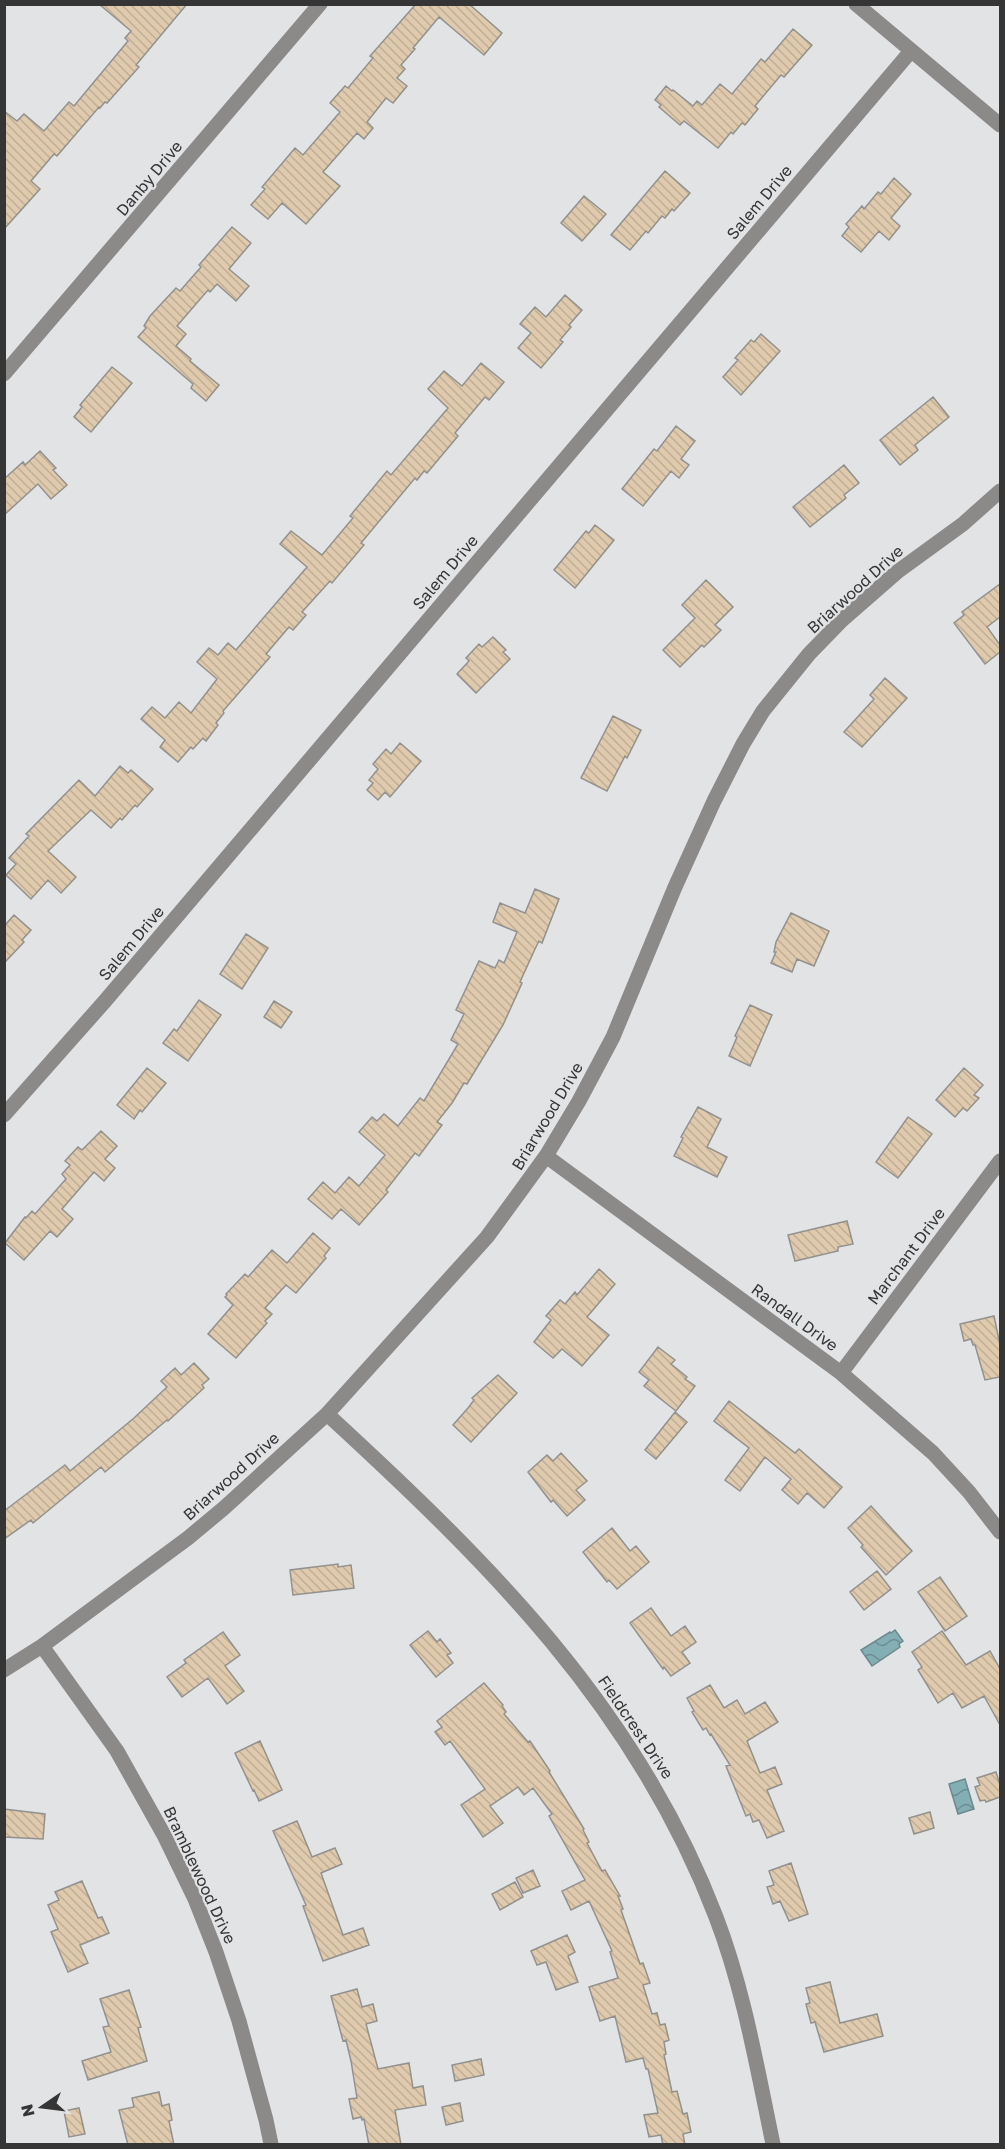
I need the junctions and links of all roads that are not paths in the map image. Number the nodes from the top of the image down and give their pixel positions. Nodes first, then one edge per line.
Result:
1 (321, 4) edge
2 (856, 4) edge
3 (911, 51) junction
4 (1000, 125) edge
5 (4, 374) edge
6 (1000, 491) edge
7 (4, 1115) edge
8 (546, 1156) junction
9 (1000, 1161) edge
10 (841, 1373) junction
11 (327, 1414) junction
12 (1000, 1532) edge
13 (42, 1646) junction
14 (4, 1670) edge
15 (271, 2145) edge
16 (773, 2145) edge

1 - 5 street, Danby Drive
2 - 3 street
3 - 4 street
3 - 7 street, Salem Drive
6 - 8 street, Briarwood Drive
8 - 10 street, Randall Drive
8 - 11 street, Briarwood Drive
9 - 10 street, Marchant Drive
10 - 12 street, Randall Drive
11 - 13 street, Briarwood Drive
11 - 16 street, Fieldcrest Drive
13 - 14 street, Briarwood Drive
13 - 15 street, Bramblewood Drive

